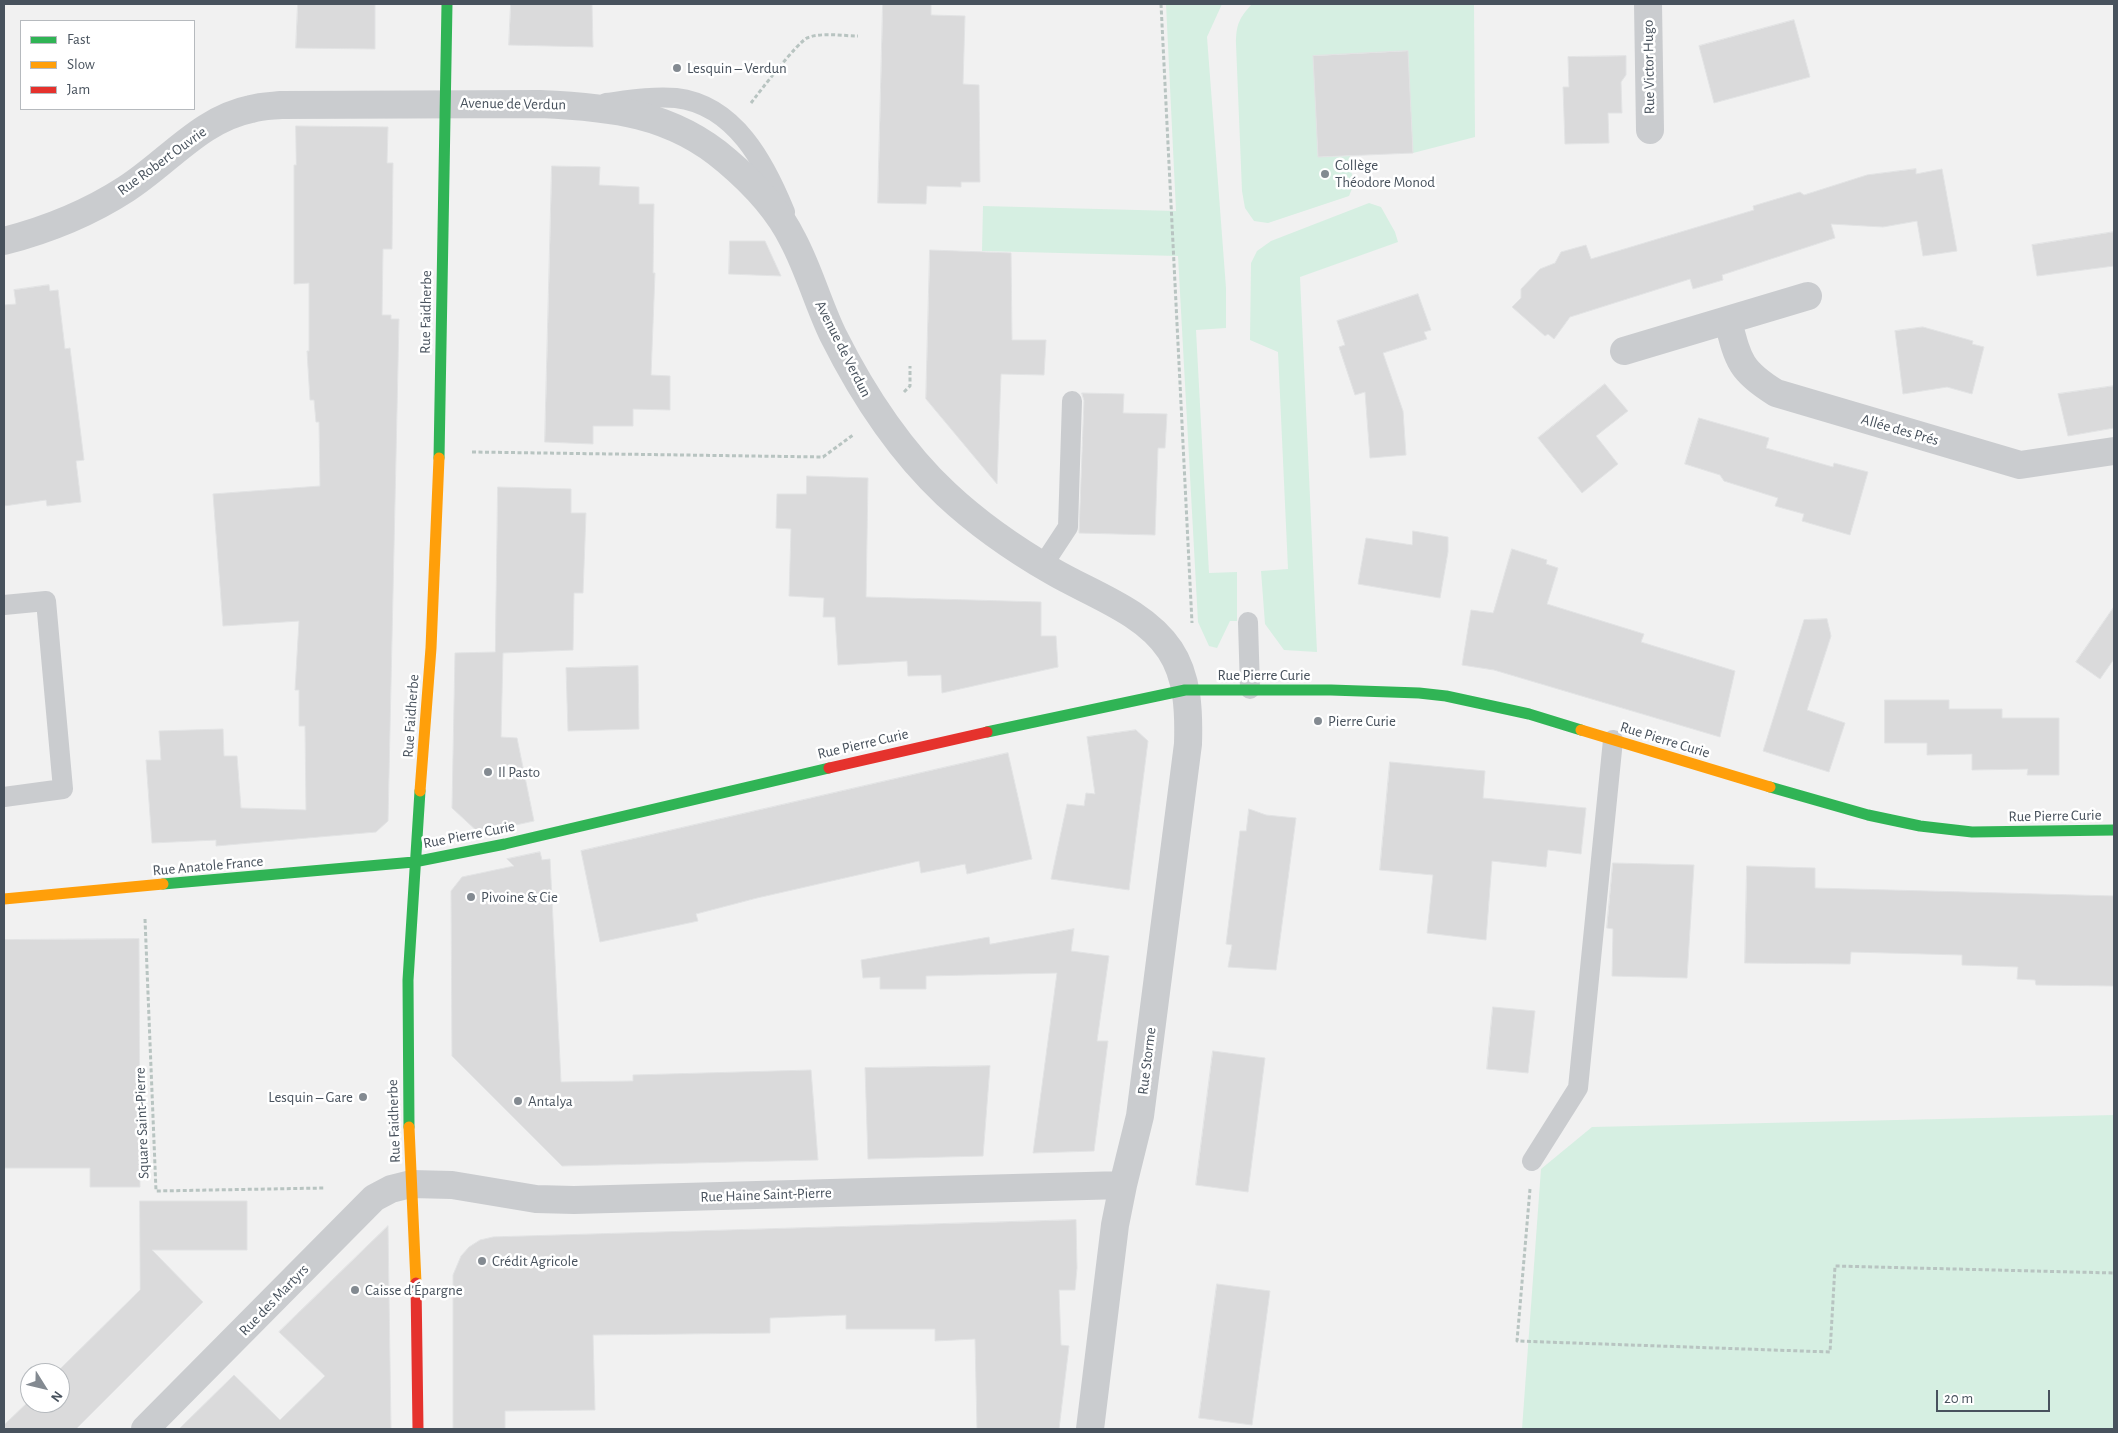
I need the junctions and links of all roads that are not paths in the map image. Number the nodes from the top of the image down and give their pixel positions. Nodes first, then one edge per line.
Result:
1 (447, 4) edge
2 (1648, 4) edge
3 (446, 104) junction
4 (579, 106) junction
5 (1650, 130) dead end
6 (794, 240) junction
7 (4, 241) edge
8 (1808, 296) dead end
9 (1728, 321) junction
10 (1624, 351) dead end
11 (1072, 401) dead end
12 (2114, 450) edge
13 (1043, 565) junction
14 (4, 605) edge
15 (1248, 622) dead end
16 (1250, 689) junction
17 (1185, 690) junction
18 (1613, 740) junction
19 (4, 797) edge
20 (2114, 830) edge
21 (414, 862) junction
22 (4, 899) edge
23 (1532, 1161) road end
24 (411, 1184) junction
25 (1123, 1185) junction
26 (145, 1429) edge
27 (418, 1429) edge
28 (1090, 1429) edge

1 - 3 street, Rue Faidherbe
2 - 5 street, Rue Victor Hugo
3 - 4 street, Avenue de Verdun
3 - 7 street, Rue Robert Ouvrie
3 - 21 street, Rue Faidherbe
4 - 6 street, Avenue de Verdun
4 - 6 lane, Avenue de Verdun
6 - 13 street, Avenue de Verdun
8 - 9 street
9 - 10 street
9 - 12 street, Allée des Prés
11 - 13 lane
13 - 17 street, Avenue de Verdun
14 - 19 lane
15 - 16 lane
16 - 17 street, Rue Pierre Curie
16 - 18 street, Rue Pierre Curie
17 - 21 street, Rue Pierre Curie
17 - 25 street, Rue Storme
18 - 20 street, Rue Pierre Curie
18 - 23 lane
21 - 22 street, Rue Anatole France
21 - 24 street, Rue Faidherbe
24 - 25 street, Rue Haine Saint-Pierre
24 - 26 street, Rue des Martyrs
24 - 27 street, Rue Faidherbe
25 - 28 street, Rue Storme

